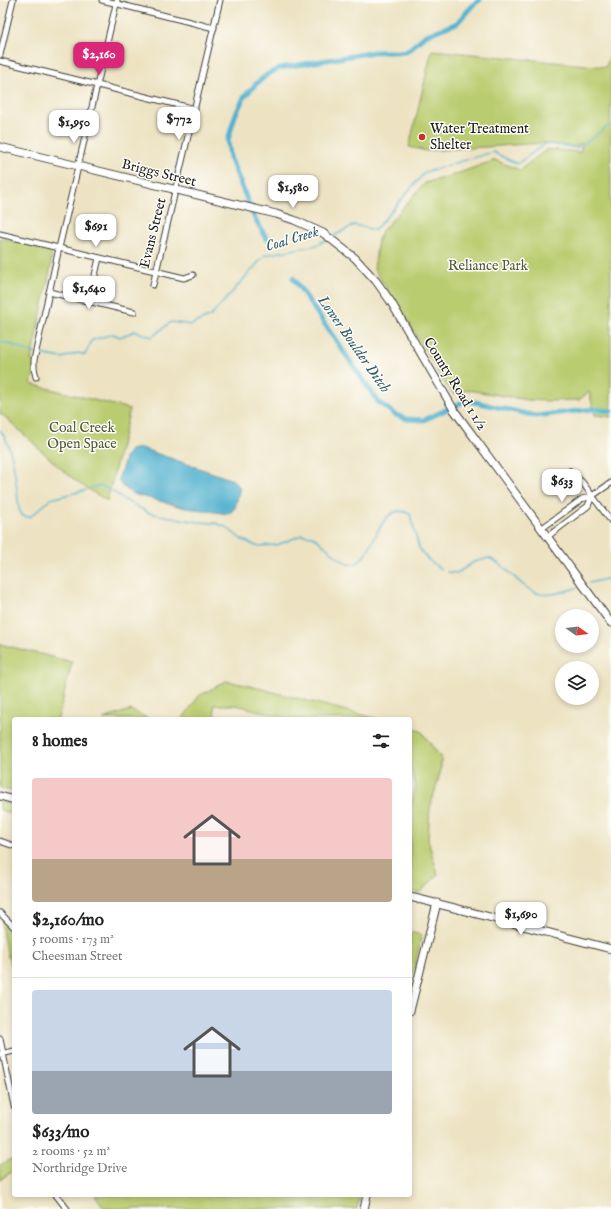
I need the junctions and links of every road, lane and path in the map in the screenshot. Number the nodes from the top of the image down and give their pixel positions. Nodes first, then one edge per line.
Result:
1 (13, 0) edge
2 (102, 0) edge
3 (220, 0) edge
4 (117, 2) edge
5 (214, 28) junction
6 (0, 55) edge
7 (0, 61) edge
8 (97, 84) junction
9 (195, 108) junction
10 (0, 147) edge
11 (78, 166) junction
12 (176, 190) junction
13 (243, 206) joint
14 (0, 234) edge
15 (58, 248) junction
16 (99, 258) junction
17 (156, 272) junction
18 (193, 275) dead end
19 (153, 285) dead end
20 (49, 292) junction
21 (89, 301) junction
22 (134, 312) dead end
23 (36, 377) dead end
24 (570, 471) dead end
25 (611, 483) edge
26 (592, 496) junction
27 (611, 522) edge
28 (541, 529) junction
29 (547, 537) junction
30 (611, 622) edge
31 (0, 796) edge
32 (12, 799) edge
33 (0, 842) edge
34 (12, 845) edge
35 (412, 897) edge
36 (437, 903) junction
37 (0, 913) edge
38 (12, 925) edge
39 (611, 949) edge
40 (412, 1003) edge
41 (0, 1039) edge
42 (12, 1052) edge
43 (2, 1054) edge
44 (12, 1097) edge
45 (58, 1197) edge
46 (367, 1197) edge
47 (67, 1209) edge
48 (364, 1209) edge

1 - 6 street
2 - 4 street
3 - 5 street, Evans Street
4 - 5 street
4 - 8 street
5 - 9 street, Evans Street
7 - 8 street
8 - 9 street
8 - 11 street
9 - 12 street, Evans Street
10 - 11 street, Briggs Street
11 - 12 street, Briggs Street
11 - 15 street
12 - 13 street, Briggs Street
12 - 17 street, Evans Street
13 - 28 street, County Road 1 1/2
14 - 15 street
15 - 16 street
15 - 20 street
16 - 17 street
16 - 21 street
17 - 18 street
17 - 19 street, Evans Street
20 - 21 street
20 - 23 street
21 - 22 street
24 - 26 street
25 - 26 street
26 - 27 street
26 - 28 street
26 - 29 street
28 - 29 street, County Road 1 1/2
29 - 30 street, County Road 1 1/2
31 - 32 street
33 - 34 street
35 - 36 street
36 - 39 street
36 - 40 street
37 - 38 street
41 - 43 street
42 - 43 street
43 - 44 street
45 - 47 street
46 - 48 street

